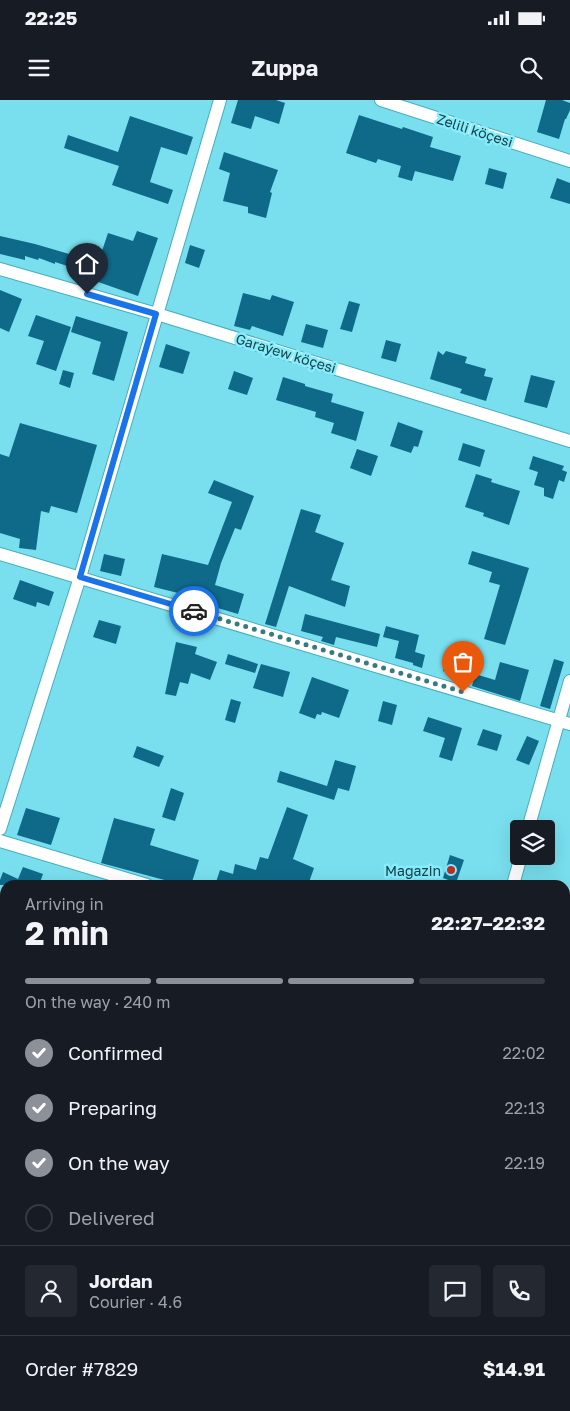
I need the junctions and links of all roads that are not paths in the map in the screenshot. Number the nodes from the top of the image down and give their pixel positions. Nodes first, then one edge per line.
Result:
1 (220, 100) edge
2 (380, 100) edge
3 (570, 161) edge
4 (0, 270) edge
5 (156, 314) junction
6 (570, 441) edge
7 (0, 554) edge
8 (80, 577) junction
9 (570, 681) edge
10 (564, 722) edge
11 (531, 820) edge
12 (0, 829) edge
13 (0, 841) edge
14 (519, 865) edge
15 (129, 880) edge
16 (514, 880) edge

1 - 5 street
2 - 3 street, Zelili köçesi
4 - 5 street, Garaýew köçesi
5 - 6 street, Garaýew köçesi
5 - 8 street
7 - 8 street
8 - 10 street
8 - 12 street
9 - 10 street
10 - 11 street
13 - 15 street
14 - 16 street

